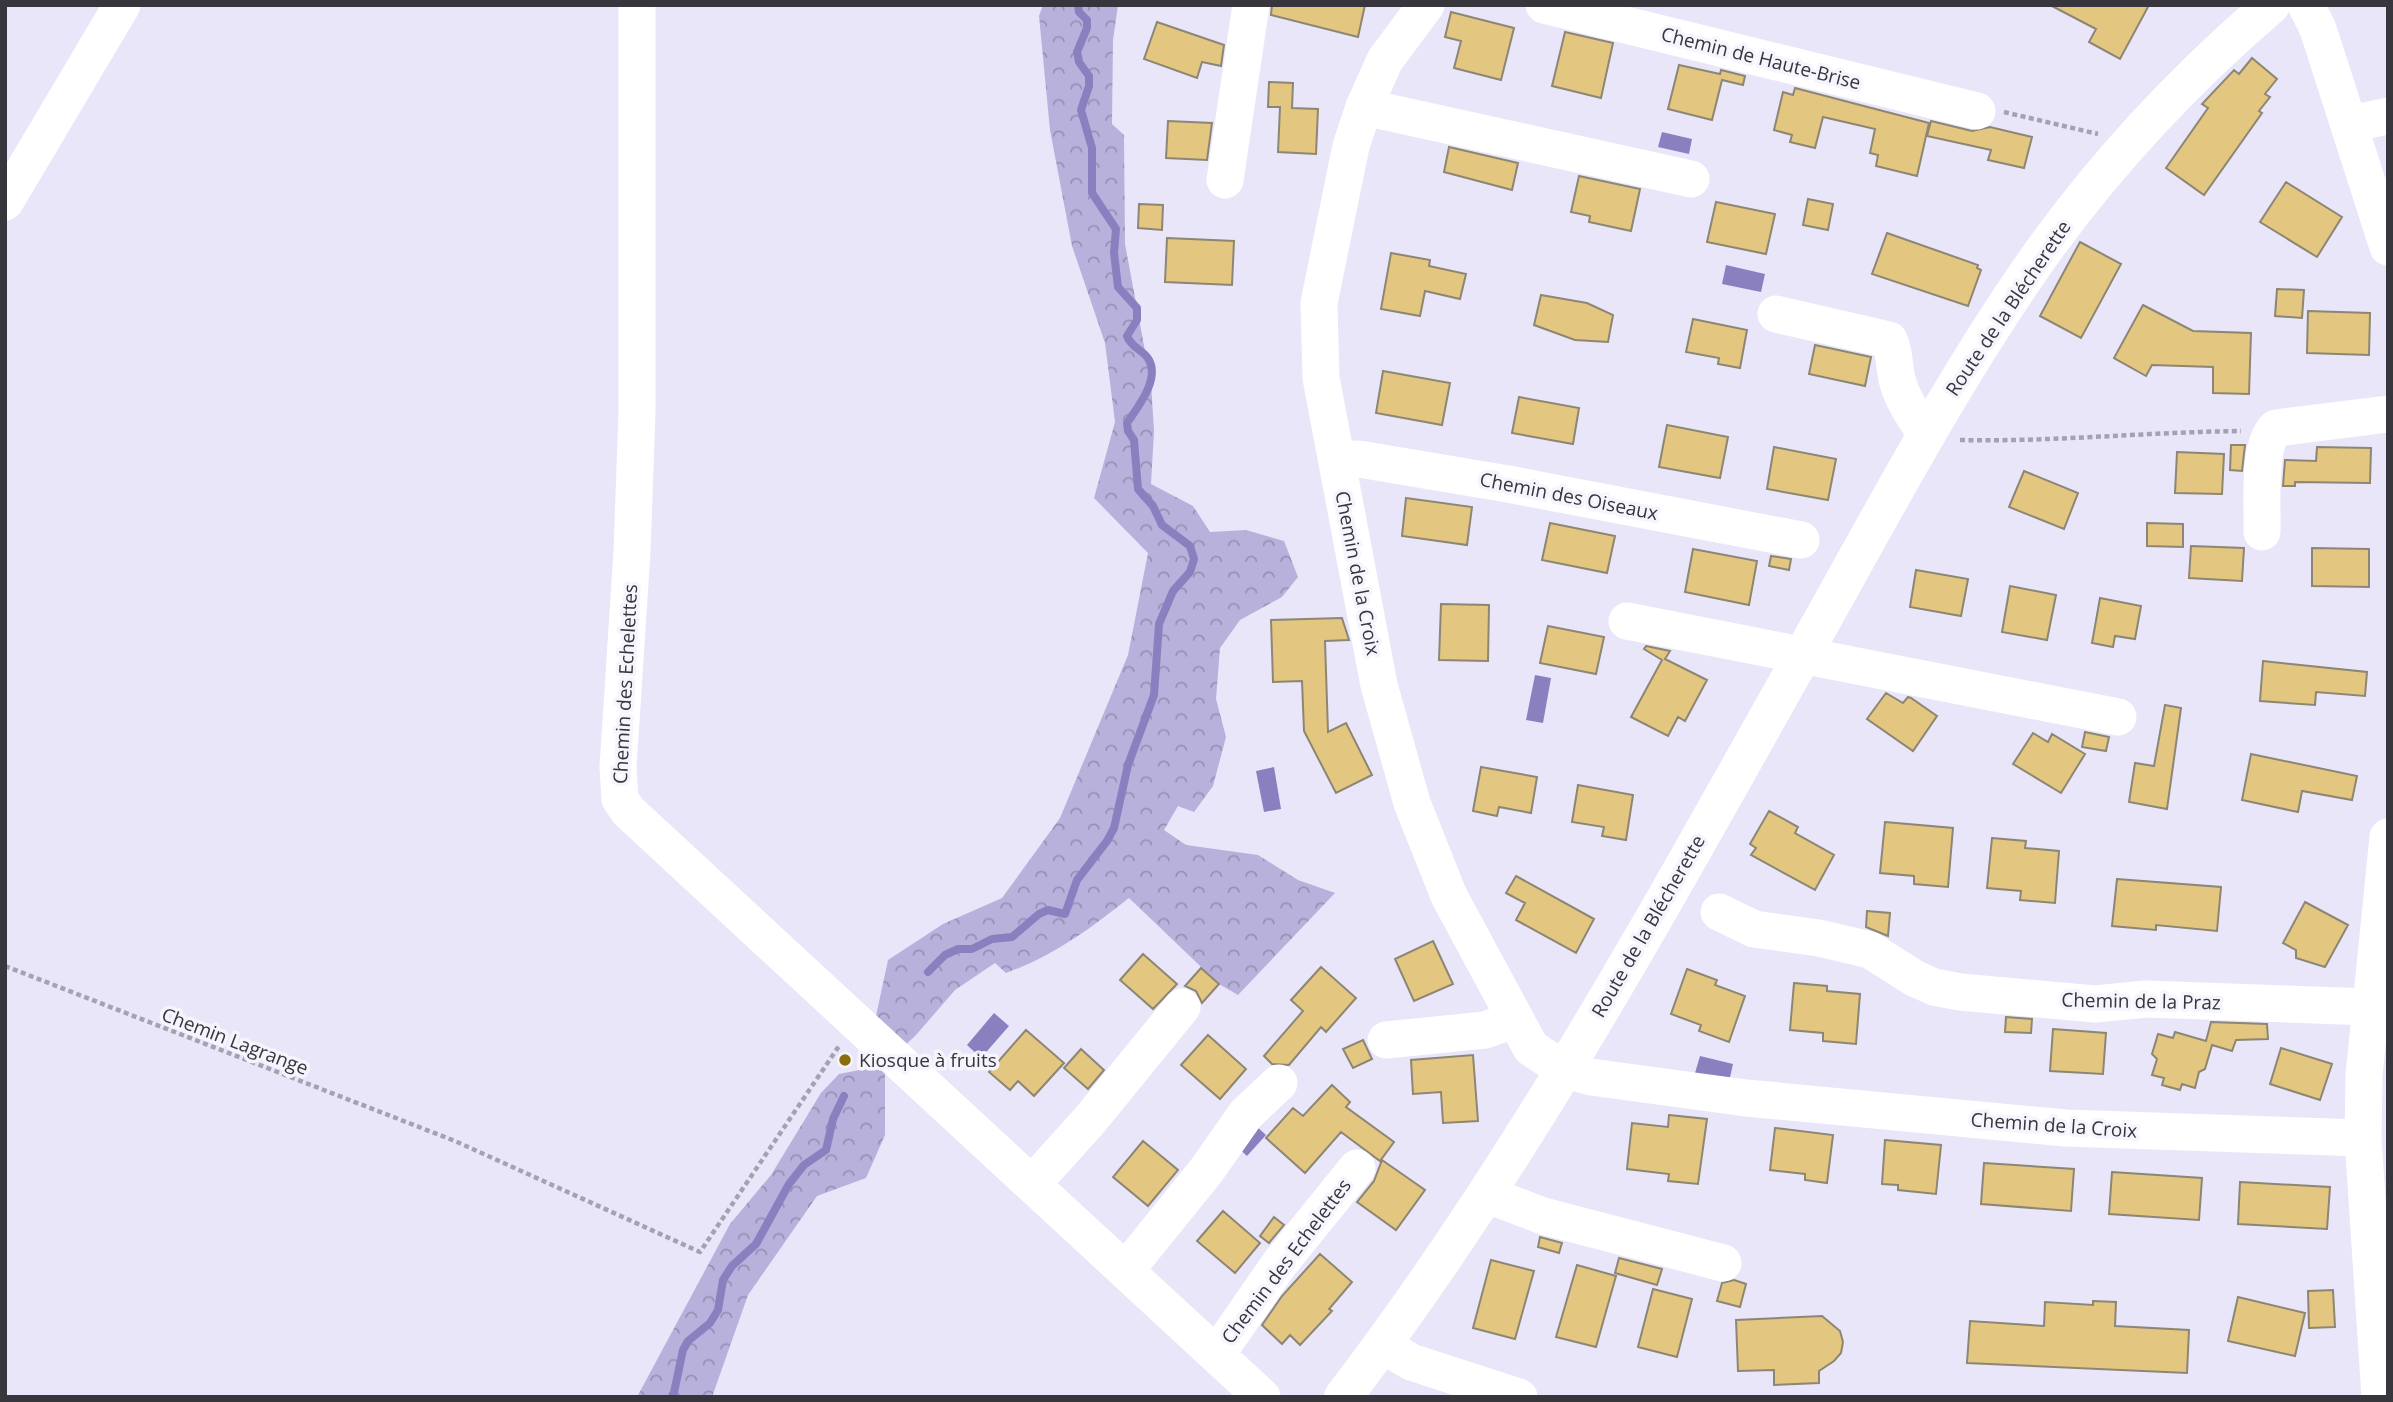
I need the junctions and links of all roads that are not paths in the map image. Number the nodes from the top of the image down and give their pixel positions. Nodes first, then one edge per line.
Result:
1 (122, 5) edge
2 (637, 5) edge
3 (1251, 5) edge
4 (1426, 5) edge
5 (1544, 5) edge
6 (2271, 5) edge
7 (2306, 5) edge
8 (1364, 107) junction
9 (1977, 111) road end
10 (2388, 116) edge
11 (2349, 124) junction
12 (1691, 179) dead end
13 (1225, 180) dead end
14 (5, 202) edge
15 (2388, 247) edge
16 (1776, 314) dead end
17 (2388, 414) edge
18 (1941, 438) junction
19 (1337, 460) junction
20 (2262, 532) dead end
21 (1801, 540) dead end
22 (1627, 621) dead end
23 (1802, 655) junction
24 (2118, 717) dead end
25 (2388, 837) edge
26 (1719, 912) dead end
27 (1182, 1007) dead end
28 (2370, 1007) junction
29 (1513, 1020) junction
30 (1386, 1040) dead end
31 (1565, 1070) junction
32 (1279, 1083) dead end
33 (2363, 1138) junction
34 (1357, 1168) dead end
35 (1033, 1183) junction
36 (1488, 1195) junction
37 (1723, 1263) dead end
38 (2379, 1267) edge
39 (1126, 1270) junction
40 (1382, 1345) junction
41 (1217, 1354) junction
42 (1262, 1397) edge
43 (1343, 1397) edge
44 (1519, 1397) edge
45 (2380, 1397) edge

1 - 14 street
2 - 35 street, Chemin des Echelettes
3 - 13 street
4 - 8 street, Chemin de la Croix
5 - 9 street, Chemin de Haute-Brise
6 - 18 main road, Route de la Blécherette
7 - 11 street
8 - 12 street
8 - 19 street, Chemin de la Croix
10 - 11 street
11 - 15 street
16 - 18 street
17 - 20 street
18 - 23 main road, Route de la Blécherette
19 - 21 street, Chemin des Oiseaux
19 - 29 street, Chemin de la Croix
22 - 23 street
23 - 24 street
23 - 31 main road, Route de la Blécherette
25 - 28 street
26 - 28 street, Chemin de la Praz
27 - 35 street
28 - 33 street
29 - 30 street
29 - 31 street, Chemin de la Croix
31 - 33 street, Chemin de la Croix
31 - 36 main road, Route de la Blécherette
32 - 39 street
33 - 38 street
34 - 41 street, Chemin des Echelettes
35 - 39 street, Chemin des Echelettes
36 - 37 street
36 - 40 main road, Route de la Blécherette
38 - 45 street
39 - 41 street, Chemin des Echelettes
40 - 43 main road, Route de la Blécherette
40 - 44 street
41 - 42 street, Chemin des Echelettes

